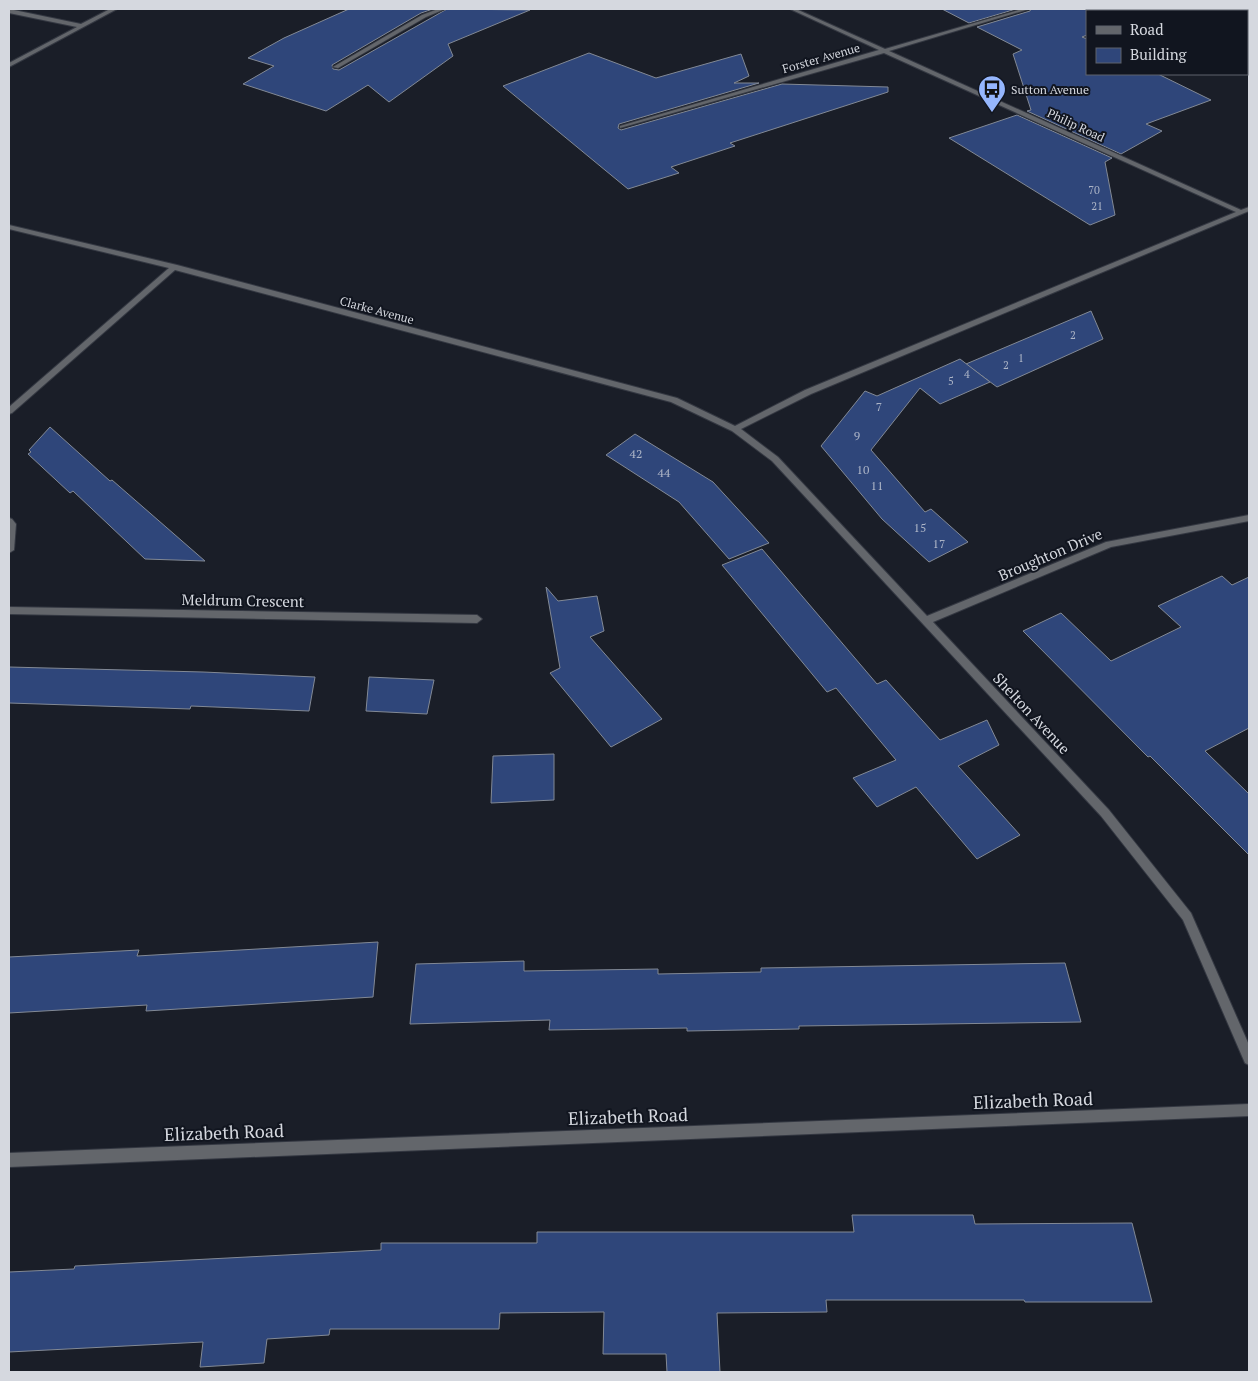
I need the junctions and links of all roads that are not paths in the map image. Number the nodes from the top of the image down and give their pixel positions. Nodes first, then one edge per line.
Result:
1 (114, 9) edge
2 (442, 9) edge
3 (792, 9) edge
4 (1027, 9) edge
5 (9, 11) edge
6 (81, 26) junction
7 (886, 50) junction
8 (9, 65) edge
9 (336, 67) dead end
10 (622, 127) dead end
11 (1249, 209) edge
12 (1241, 212) junction
13 (9, 227) edge
14 (174, 267) junction
15 (9, 411) edge
16 (735, 429) junction
17 (1249, 518) edge
18 (9, 521) edge
19 (9, 550) edge
20 (9, 610) edge
21 (477, 620) dead end
22 (925, 621) junction
23 (1249, 1059) edge
24 (1249, 1110) edge
25 (9, 1160) edge

1 - 6 street
2 - 9 street
3 - 7 street, Philip Road
4 - 7 street, Forster Avenue
5 - 6 street
6 - 8 street
7 - 10 street, Forster Avenue
7 - 12 street, Philip Road
11 - 12 street
12 - 16 street
13 - 14 street, Clarke Avenue
14 - 15 street
14 - 16 street, Clarke Avenue
16 - 22 street, Shelton Avenue
17 - 22 street, Broughton Drive
18 - 19 street
20 - 21 street, Meldrum Crescent
22 - 23 street, Shelton Avenue
24 - 25 street, Elizabeth Road

